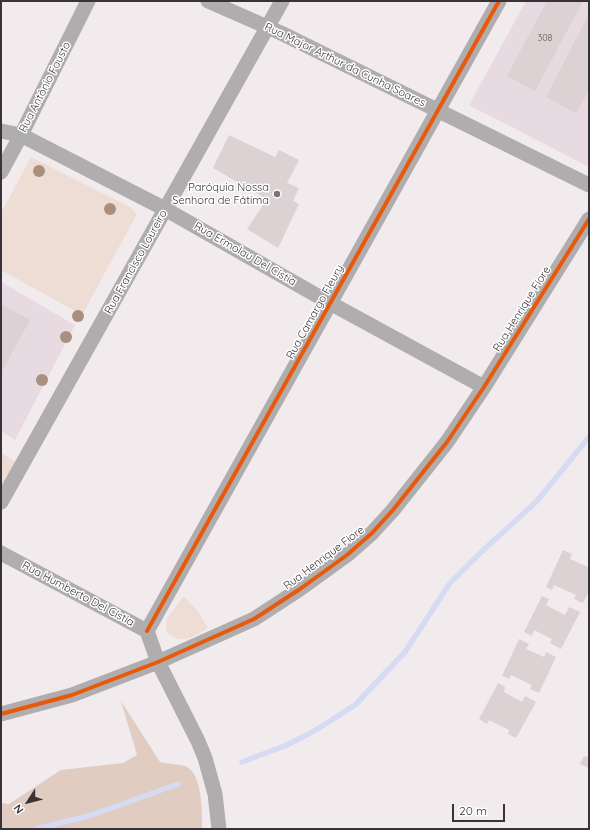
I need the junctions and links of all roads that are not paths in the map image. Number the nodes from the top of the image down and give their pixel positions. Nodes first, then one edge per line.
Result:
1 (88, 1) edge
2 (208, 1) edge
3 (282, 1) edge
4 (498, 1) edge
5 (268, 27) junction
6 (438, 110) junction
7 (1, 131) edge
8 (21, 135) junction
9 (1, 172) edge
10 (589, 185) edge
11 (166, 209) junction
12 (589, 219) edge
13 (330, 303) junction
14 (484, 387) junction
15 (1, 502) edge
16 (1, 553) edge
17 (147, 631) junction
18 (158, 662) junction
19 (1, 714) edge
20 (219, 829) edge

1 - 8 street, Rua Antônio Fausto
2 - 5 street, Rua Major Arthur da Cunha Soares
3 - 5 street, Rua Francisco Loureiro
4 - 6 street, Rua Camargo Fleury
5 - 6 street, Rua Major Arthur da Cunha Soares
5 - 11 street, Rua Francisco Loureiro
6 - 10 street, Rua Major Arthur da Cunha Soares
6 - 13 street, Rua Camargo Fleury
7 - 8 street, Rua Ermolau Del Cístia
8 - 9 street, Rua Antônio Fausto
8 - 11 street, Rua Ermolau Del Cístia
11 - 13 street, Rua Ermolau Del Cístia
11 - 15 street, Rua Francisco Loureiro
12 - 14 street, Rua Henrique Fiore
13 - 14 street, Rua Ermolau Del Cístia
13 - 17 street, Rua Camargo Fleury
14 - 18 street, Rua Henrique Fiore
16 - 17 street, Rua Humberto Del Cístia
17 - 18 street, Rua Humberto Del Cístia
18 - 19 street, Rua Henrique Fiore
18 - 20 street, Rua Humberto Del Cístia

